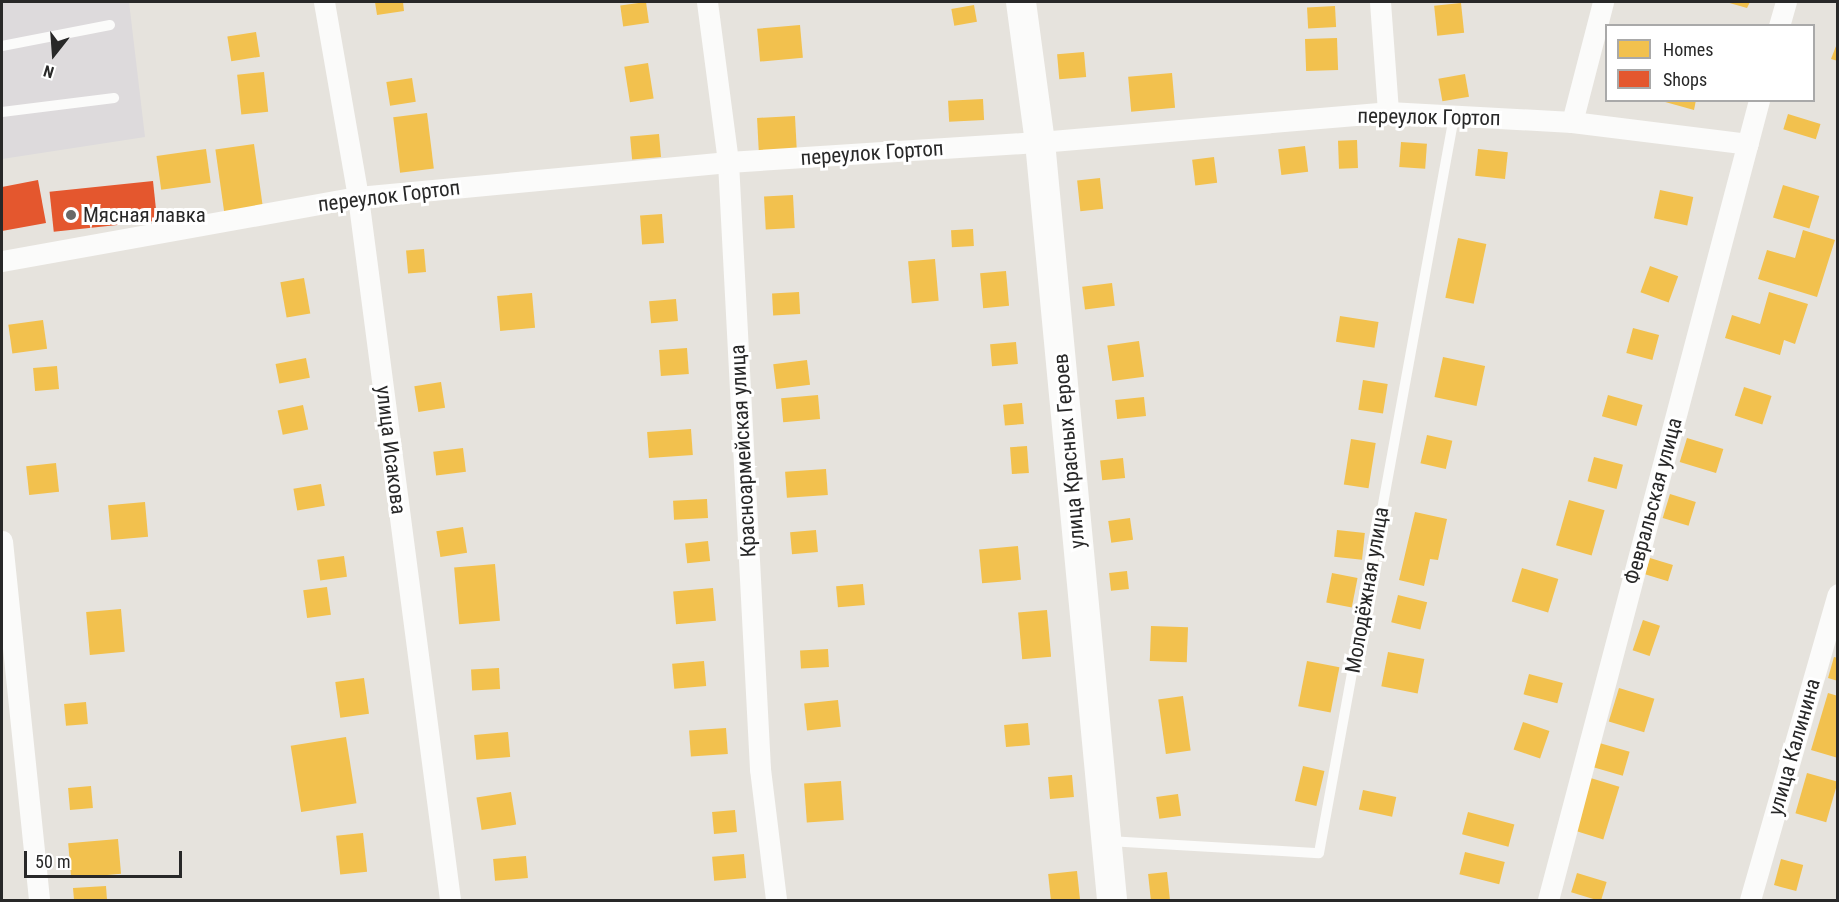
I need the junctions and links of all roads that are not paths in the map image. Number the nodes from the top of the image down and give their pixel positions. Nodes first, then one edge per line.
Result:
1 (324, 2) edge
2 (707, 2) edge
3 (1021, 2) edge
4 (1380, 2) edge
5 (1603, 2) edge
6 (1786, 2) edge
7 (1780, 24) edge
8 (110, 25) dead end
9 (2, 46) edge
10 (114, 98) dead end
11 (1758, 102) edge
12 (2, 112) edge
13 (1388, 112) junction
14 (1454, 117) junction
15 (1572, 122) junction
16 (1040, 142) junction
17 (1748, 144) junction
18 (728, 162) junction
19 (358, 197) junction
20 (2, 261) edge
21 (2, 541) edge
22 (1838, 594) edge
23 (1106, 841) junction
24 (39, 900) edge
25 (450, 900) edge
26 (776, 900) edge
27 (1112, 900) edge
28 (1548, 900) edge
29 (1750, 900) edge

1 - 19 street, улица Исакова
2 - 18 street, Красноармейская улица
3 - 16 main road, улица Красных Героев
4 - 13 street
5 - 15 street
6 - 7 street
8 - 9 lane
10 - 12 lane
11 - 17 street, Февральская улица
13 - 14 street, переулок Гортоп
13 - 16 street, переулок Гортоп
14 - 15 street, переулок Гортоп
14 - 23 lane, Молодёжная улица
15 - 17 street, переулок Гортоп
16 - 18 street, переулок Гортоп
16 - 23 main road, улица Красных Героев
17 - 28 street, Февральская улица
18 - 19 street, переулок Гортоп
18 - 26 street, Красноармейская улица
19 - 20 street, переулок Гортоп
19 - 25 street, улица Исакова
21 - 24 street
22 - 29 street, улица Калинина
23 - 27 main road, улица Красных Героев

